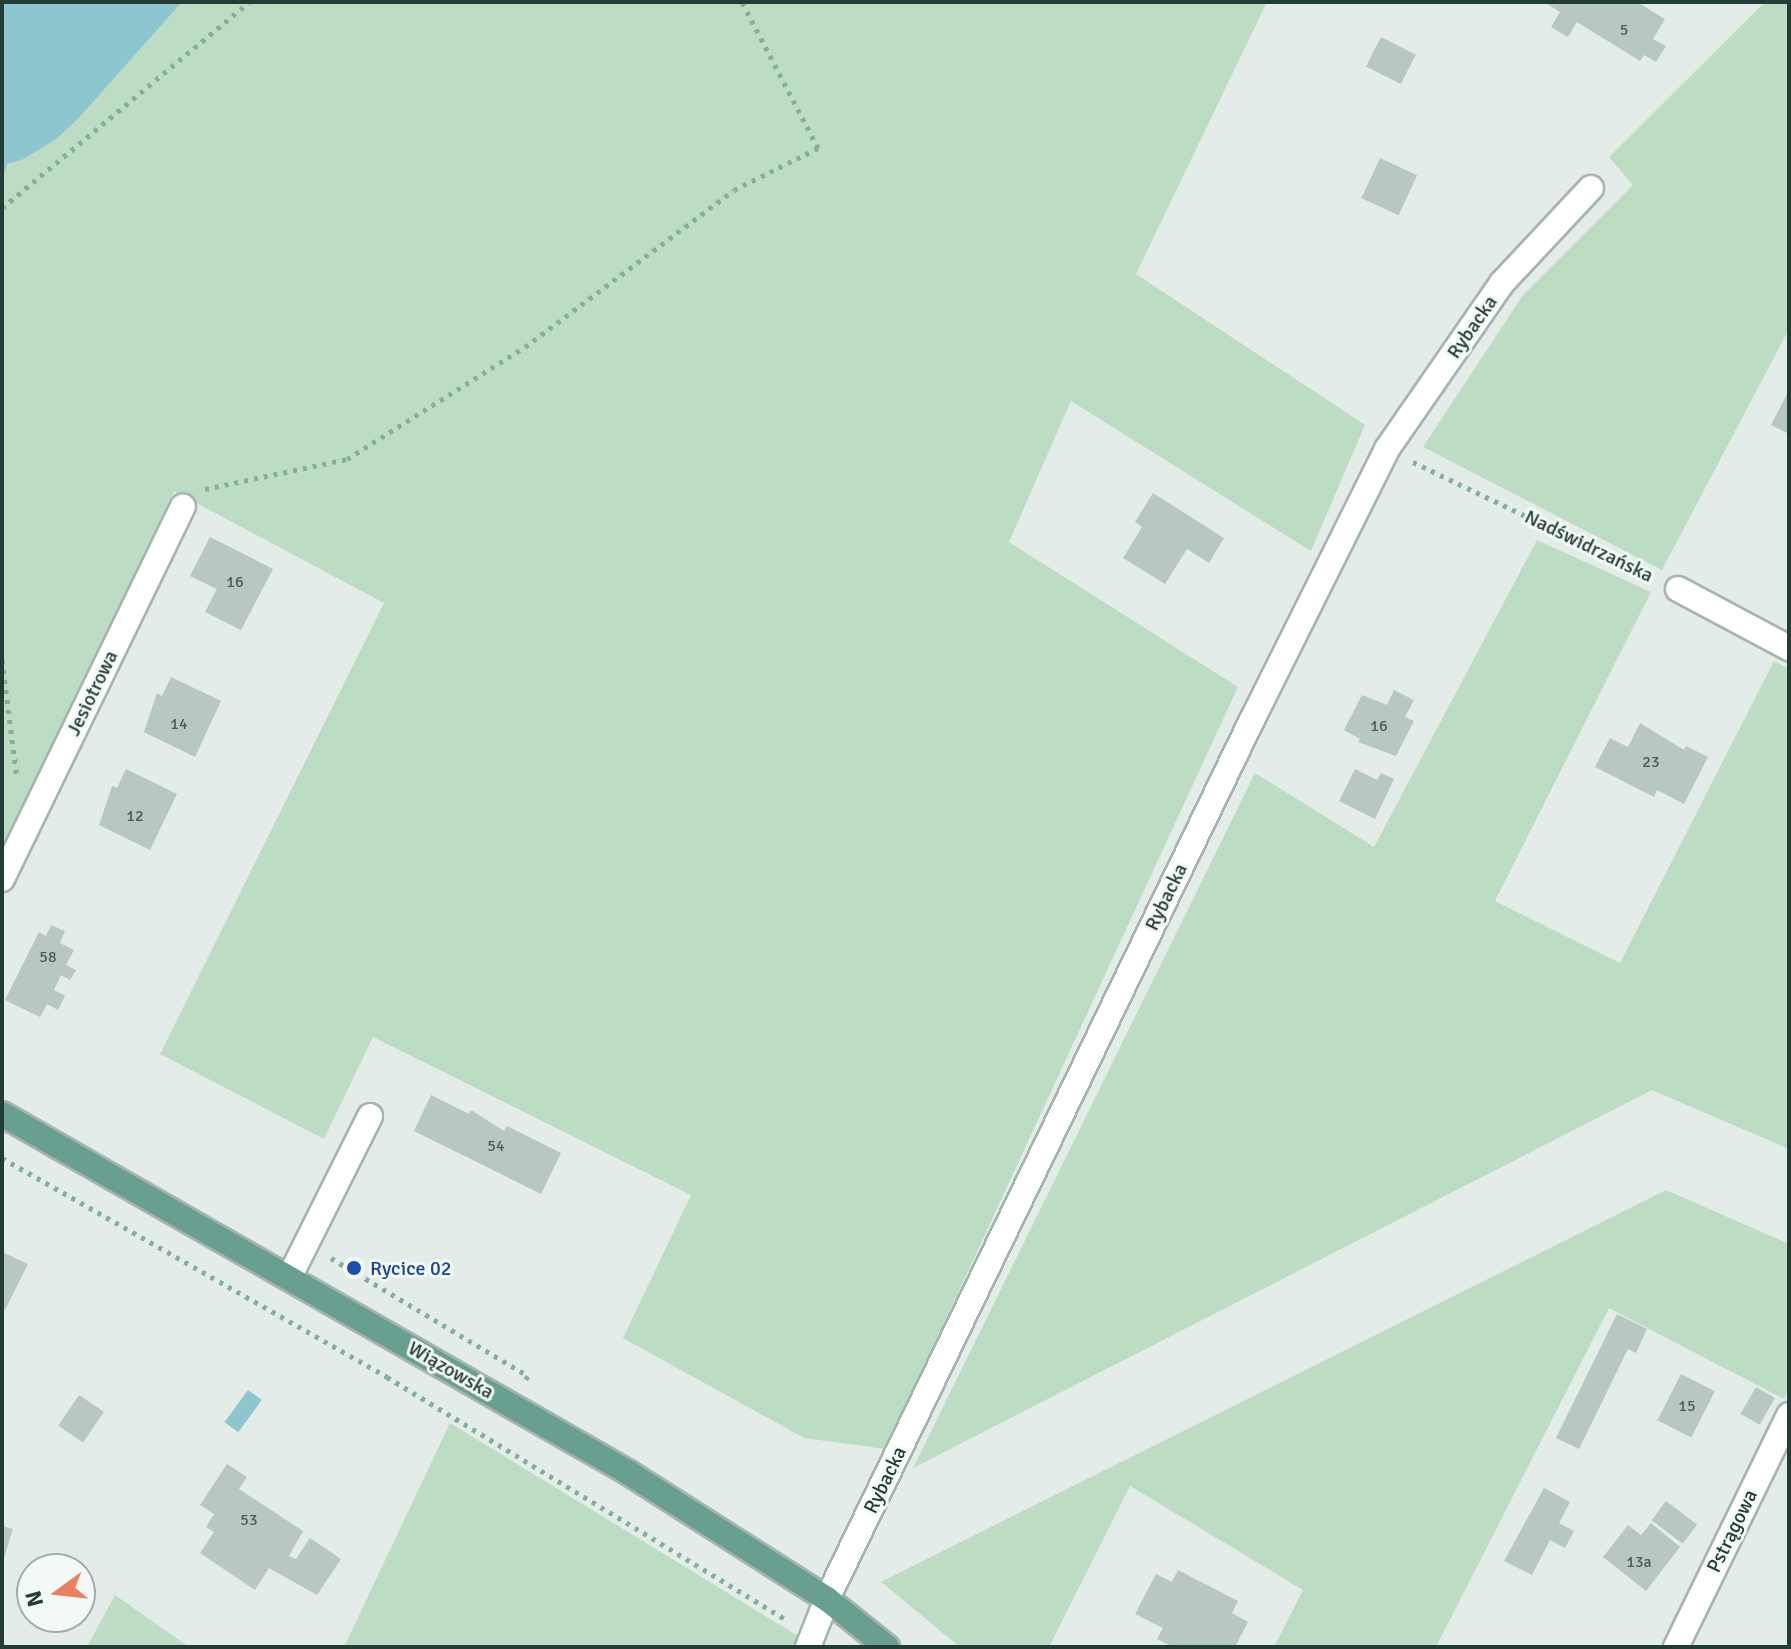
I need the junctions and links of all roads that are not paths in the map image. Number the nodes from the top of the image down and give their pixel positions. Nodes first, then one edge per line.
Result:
1 (1591, 188) dead end
2 (183, 507) road end
3 (1678, 589) road end
4 (1789, 648) edge
5 (2, 879) edge
6 (2, 1114) edge
7 (370, 1116) dead end
8 (289, 1278) junction
9 (1789, 1415) edge
10 (827, 1599) junction
11 (803, 1636) edge
12 (887, 1647) edge
13 (1676, 1647) edge

1 - 10 street, Rybacka
2 - 5 street, Jesiotrowa
3 - 4 street, Nadświdrzańska
6 - 8 main road, Wiązowska
7 - 8 street
8 - 10 main road, Wiązowska
9 - 13 street, Pstrągowa
10 - 11 street, Rybacka
10 - 12 main road, Wiązowska

